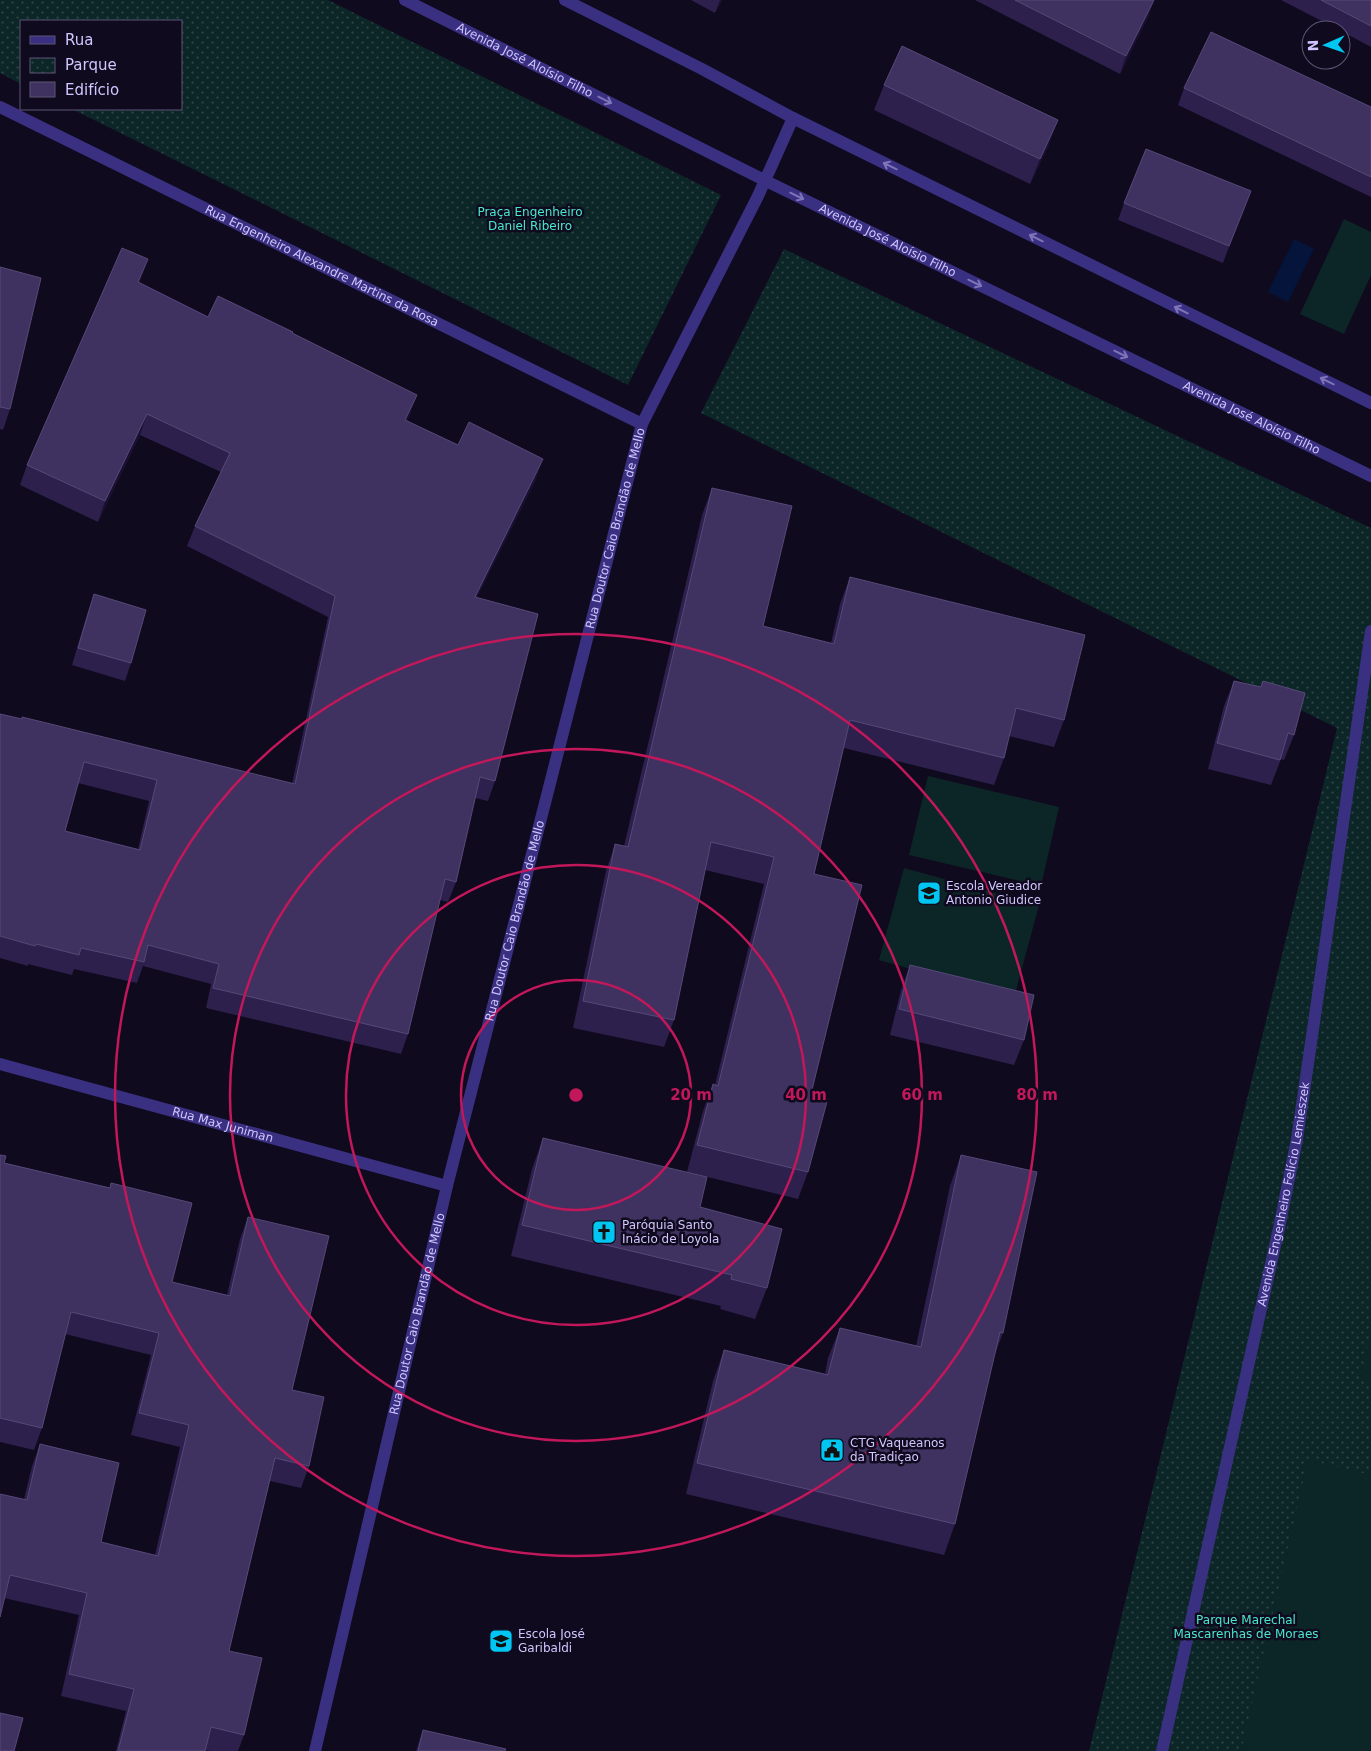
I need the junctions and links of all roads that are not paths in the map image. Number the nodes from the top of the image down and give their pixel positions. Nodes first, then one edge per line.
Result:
1 (405, 0) edge
2 (565, 0) edge
3 (0, 107) edge
4 (793, 118) junction
5 (766, 181) junction
6 (1371, 403) edge
7 (642, 424) junction
8 (1371, 476) edge
9 (1371, 631) edge
10 (0, 1064) edge
11 (447, 1186) junction
12 (316, 1751) edge
13 (1162, 1751) edge

1 -> 5 street, Avenida José Aloísio Filho
2 - 4 street
3 - 7 street, Rua Engenheiro Alexandre Martins da Rosa
4 - 5 street, Rua Doutor Caio Brandão de Mello
6 -> 4 street
5 - 7 street, Rua Doutor Caio Brandão de Mello
5 -> 8 street, Avenida José Aloísio Filho
7 - 11 street, Rua Doutor Caio Brandão de Mello
9 - 13 street, Avenida Engenheiro Felício Lemieszek
10 - 11 street, Rua Max Juniman
11 - 12 street, Rua Doutor Caio Brandão de Mello

